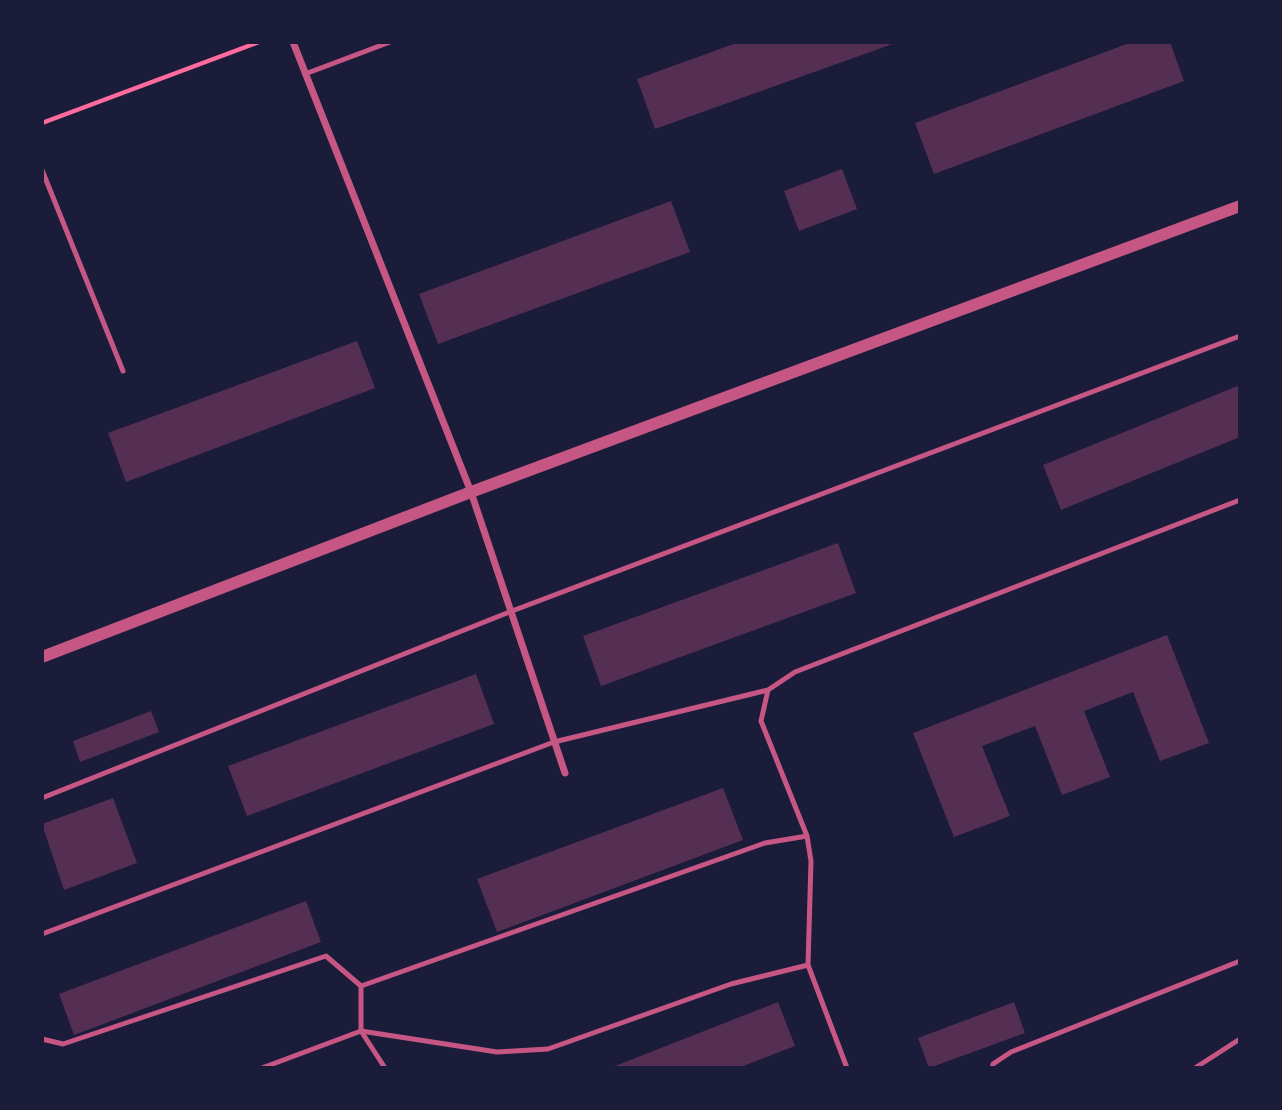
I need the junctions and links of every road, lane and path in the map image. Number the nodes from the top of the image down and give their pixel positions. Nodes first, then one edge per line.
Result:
1 (259, 42) edge
2 (293, 42) edge
3 (390, 42) edge
4 (305, 74) junction
5 (42, 123) edge
6 (42, 170) edge
7 (1240, 206) edge
8 (1240, 336) edge
9 (123, 371) dead end
10 (471, 492) junction
11 (1240, 500) edge
12 (512, 611) junction
13 (42, 656) edge
14 (768, 690) junction
15 (554, 742) junction
16 (565, 773) dead end
17 (42, 798) edge
18 (807, 835) junction
19 (42, 934) edge
20 (1240, 961) edge
21 (808, 965) junction
22 (360, 986) junction
23 (361, 1031) junction
24 (42, 1039) edge
25 (1240, 1039) edge
26 (262, 1068) edge
27 (385, 1068) edge
28 (847, 1068) edge
29 (992, 1068) edge
30 (1195, 1068) edge

1 - 5 path
2 - 4 street
3 - 4 lane
4 - 10 street
6 - 9 lane
7 - 10 street
8 - 12 lane
10 - 12 street
10 - 13 street
11 - 14 lane
12 - 15 street
12 - 17 lane
14 - 15 lane
14 - 18 lane
15 - 16 street
15 - 19 lane
18 - 21 lane
18 - 22 lane
20 - 29 lane
21 - 23 lane
21 - 28 lane
22 - 23 lane
22 - 24 lane
23 - 26 lane
23 - 27 lane
25 - 30 lane

